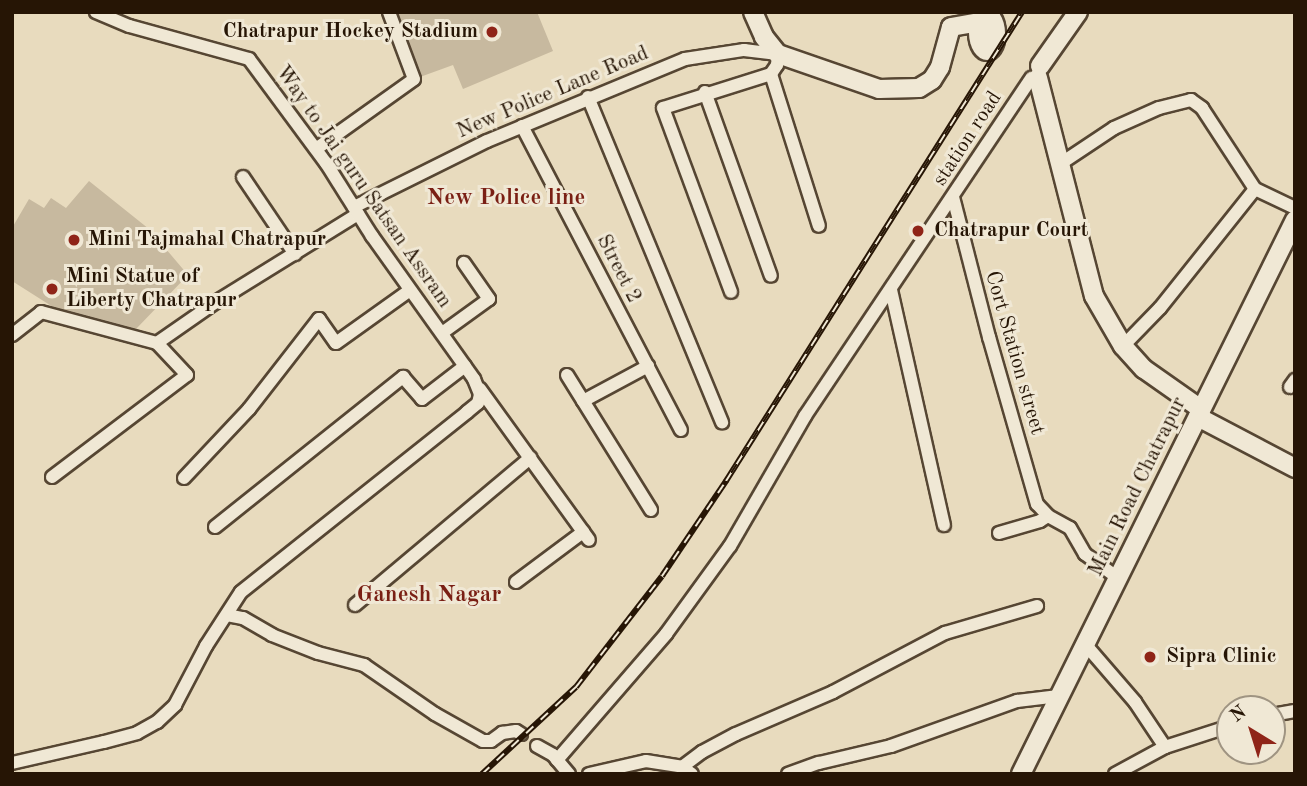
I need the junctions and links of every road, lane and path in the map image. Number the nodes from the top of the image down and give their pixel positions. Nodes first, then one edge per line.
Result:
1 (96, 12) edge
2 (389, 12) edge
3 (753, 12) edge
4 (1072, 12) edge
5 (1077, 12) edge
6 (987, 16) edge
7 (778, 54) junction
8 (1036, 72) junction
9 (771, 74) junction
10 (705, 92) junction
11 (588, 97) junction
12 (522, 126) junction
13 (316, 149) junction
14 (1060, 164) junction
15 (243, 177) dead end
16 (1255, 189) junction
17 (953, 197) junction
18 (1295, 208) edge
19 (356, 210) junction
20 (1295, 220) edge
21 (819, 226) dead end
22 (295, 254) junction
23 (464, 263) dead end
24 (771, 276) dead end
25 (410, 290) junction
26 (891, 290) junction
27 (731, 292) dead end
28 (442, 333) junction
29 (12, 335) edge
30 (157, 343) junction
31 (1123, 346) junction
32 (465, 366) junction
33 (648, 366) junction
34 (567, 375) dead end
35 (480, 389) junction
36 (583, 401) junction
37 (1199, 413) junction
38 (722, 422) dead end
39 (681, 430) dead end
40 (530, 458) junction
41 (1295, 468) edge
42 (52, 477) dead end
43 (184, 478) dead end
44 (651, 510) dead end
45 (1048, 516) junction
46 (944, 524) dead end
47 (215, 527) dead end
48 (999, 533) dead end
49 (1118, 578) junction
50 (516, 582) dead end
51 (355, 605) dead end
52 (1037, 606) dead end
53 (227, 615) junction
54 (1085, 644) junction
55 (1059, 696) junction
56 (1216, 731) edge
57 (521, 734) dead end
58 (537, 746) dead end
59 (1165, 747) junction
60 (557, 760) junction
61 (12, 763) edge
62 (687, 771) edge
63 (569, 774) edge
64 (589, 774) edge
65 (788, 774) edge
66 (1021, 774) edge
67 (1115, 774) edge

1 - 13 street, Way to Jai guru Satsan Assram
2 - 13 street
3 - 7 street
4 - 8 street
5 - 8 street
6 - 7 street
7 - 9 street
7 - 11 street, New Police Lane Road
8 - 14 street
8 - 17 street, station road
9 - 10 street
9 - 21 street
10 - 24 street
10 - 27 street
11 - 12 street, New Police Lane Road
11 - 38 street
12 - 19 street, New Police Lane Road
12 - 33 street, Street 2
13 - 19 street, Way to Jai guru Satsan Assram
14 - 16 street
14 - 31 street
15 - 22 street
16 - 18 street
16 - 31 street
17 - 26 street, station road
17 - 45 street, Cort Station street
19 - 22 street, New Police Lane Road
19 - 25 street, Way to Jai guru Satsan Assram
20 - 37 street, Main Road Chatrapur
22 - 30 street, New Police Lane Road
23 - 28 street
25 - 28 street, Way to Jai guru Satsan Assram
25 - 43 street
26 - 46 street
26 - 60 street, station road
28 - 32 street, Way to Jai guru Satsan Assram
29 - 30 street
30 - 42 street
31 - 37 street
32 - 35 street, Way to Jai guru Satsan Assram
32 - 47 street
33 - 36 street
33 - 39 street, Street 2
34 - 36 street
35 - 40 street, Way to Jai guru Satsan Assram
35 - 53 street
36 - 44 street
37 - 41 street
37 - 49 street, Main Road Chatrapur
40 - 50 street, Way to Jai guru Satsan Assram
40 - 51 street
45 - 48 street
45 - 49 street
49 - 54 street, Main Road Chatrapur
52 - 62 street
53 - 57 street
53 - 61 street
54 - 55 street, Main Road Chatrapur
54 - 59 street
55 - 65 street
55 - 66 street, Main Road Chatrapur
56 - 59 street
58 - 60 street
59 - 67 street
60 - 63 street
62 - 64 street

